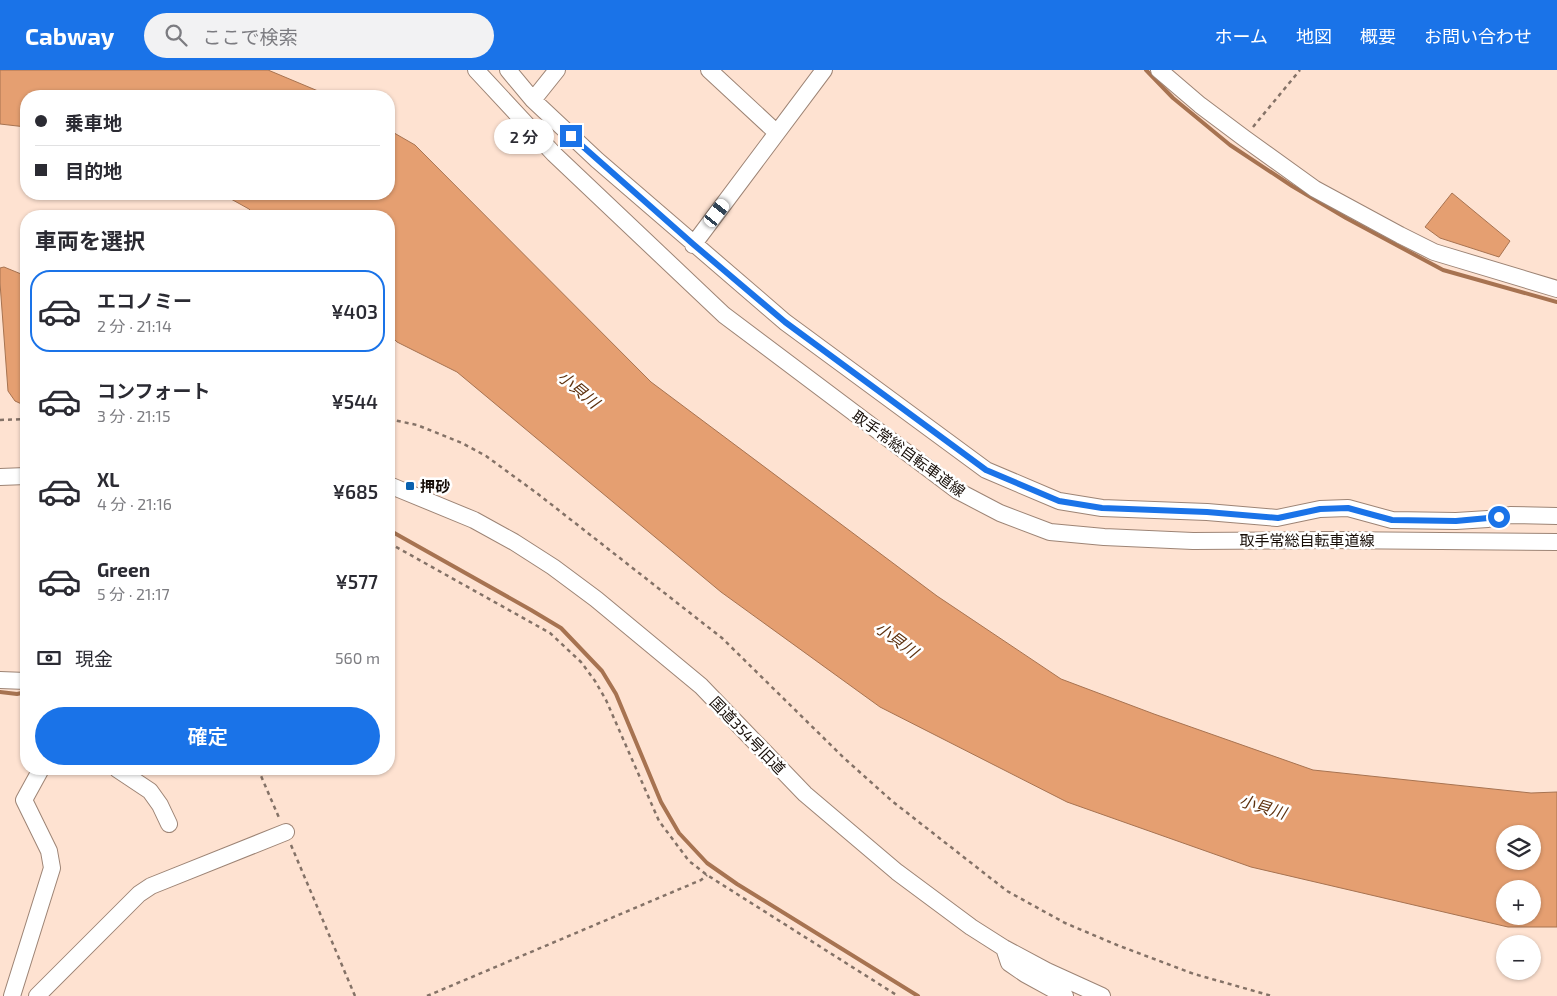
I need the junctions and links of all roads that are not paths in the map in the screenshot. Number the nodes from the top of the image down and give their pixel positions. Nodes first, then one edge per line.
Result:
1 (476, 70) edge
2 (508, 70) edge
3 (557, 70) edge
4 (709, 70) edge
5 (824, 70) edge
6 (1160, 70) edge
7 (533, 100) junction
8 (777, 133) junction
9 (693, 244) junction
10 (1557, 289) edge
11 (20, 476) edge
12 (0, 477) edge
13 (395, 487) edge
14 (1557, 516) edge
15 (1557, 542) edge
16 (0, 680) edge
17 (20, 680) edge
18 (38, 775) edge
19 (126, 775) edge
20 (169, 824) dead end
21 (286, 832) road end
22 (1004, 948) junction
23 (12, 996) edge
24 (37, 996) edge
25 (1065, 996) edge
26 (1102, 996) edge

1 - 15 street, 取手常総自転車道線
2 - 7 street
3 - 7 street
4 - 8 street
5 - 8 street
6 - 10 street
7 - 9 street
8 - 9 street
9 - 14 street
11 - 12 street
13 - 22 street, 国道354号旧道
16 - 17 street
18 - 23 street
19 - 20 street
21 - 24 street
22 - 25 street
22 - 26 street, 国道354号旧道

